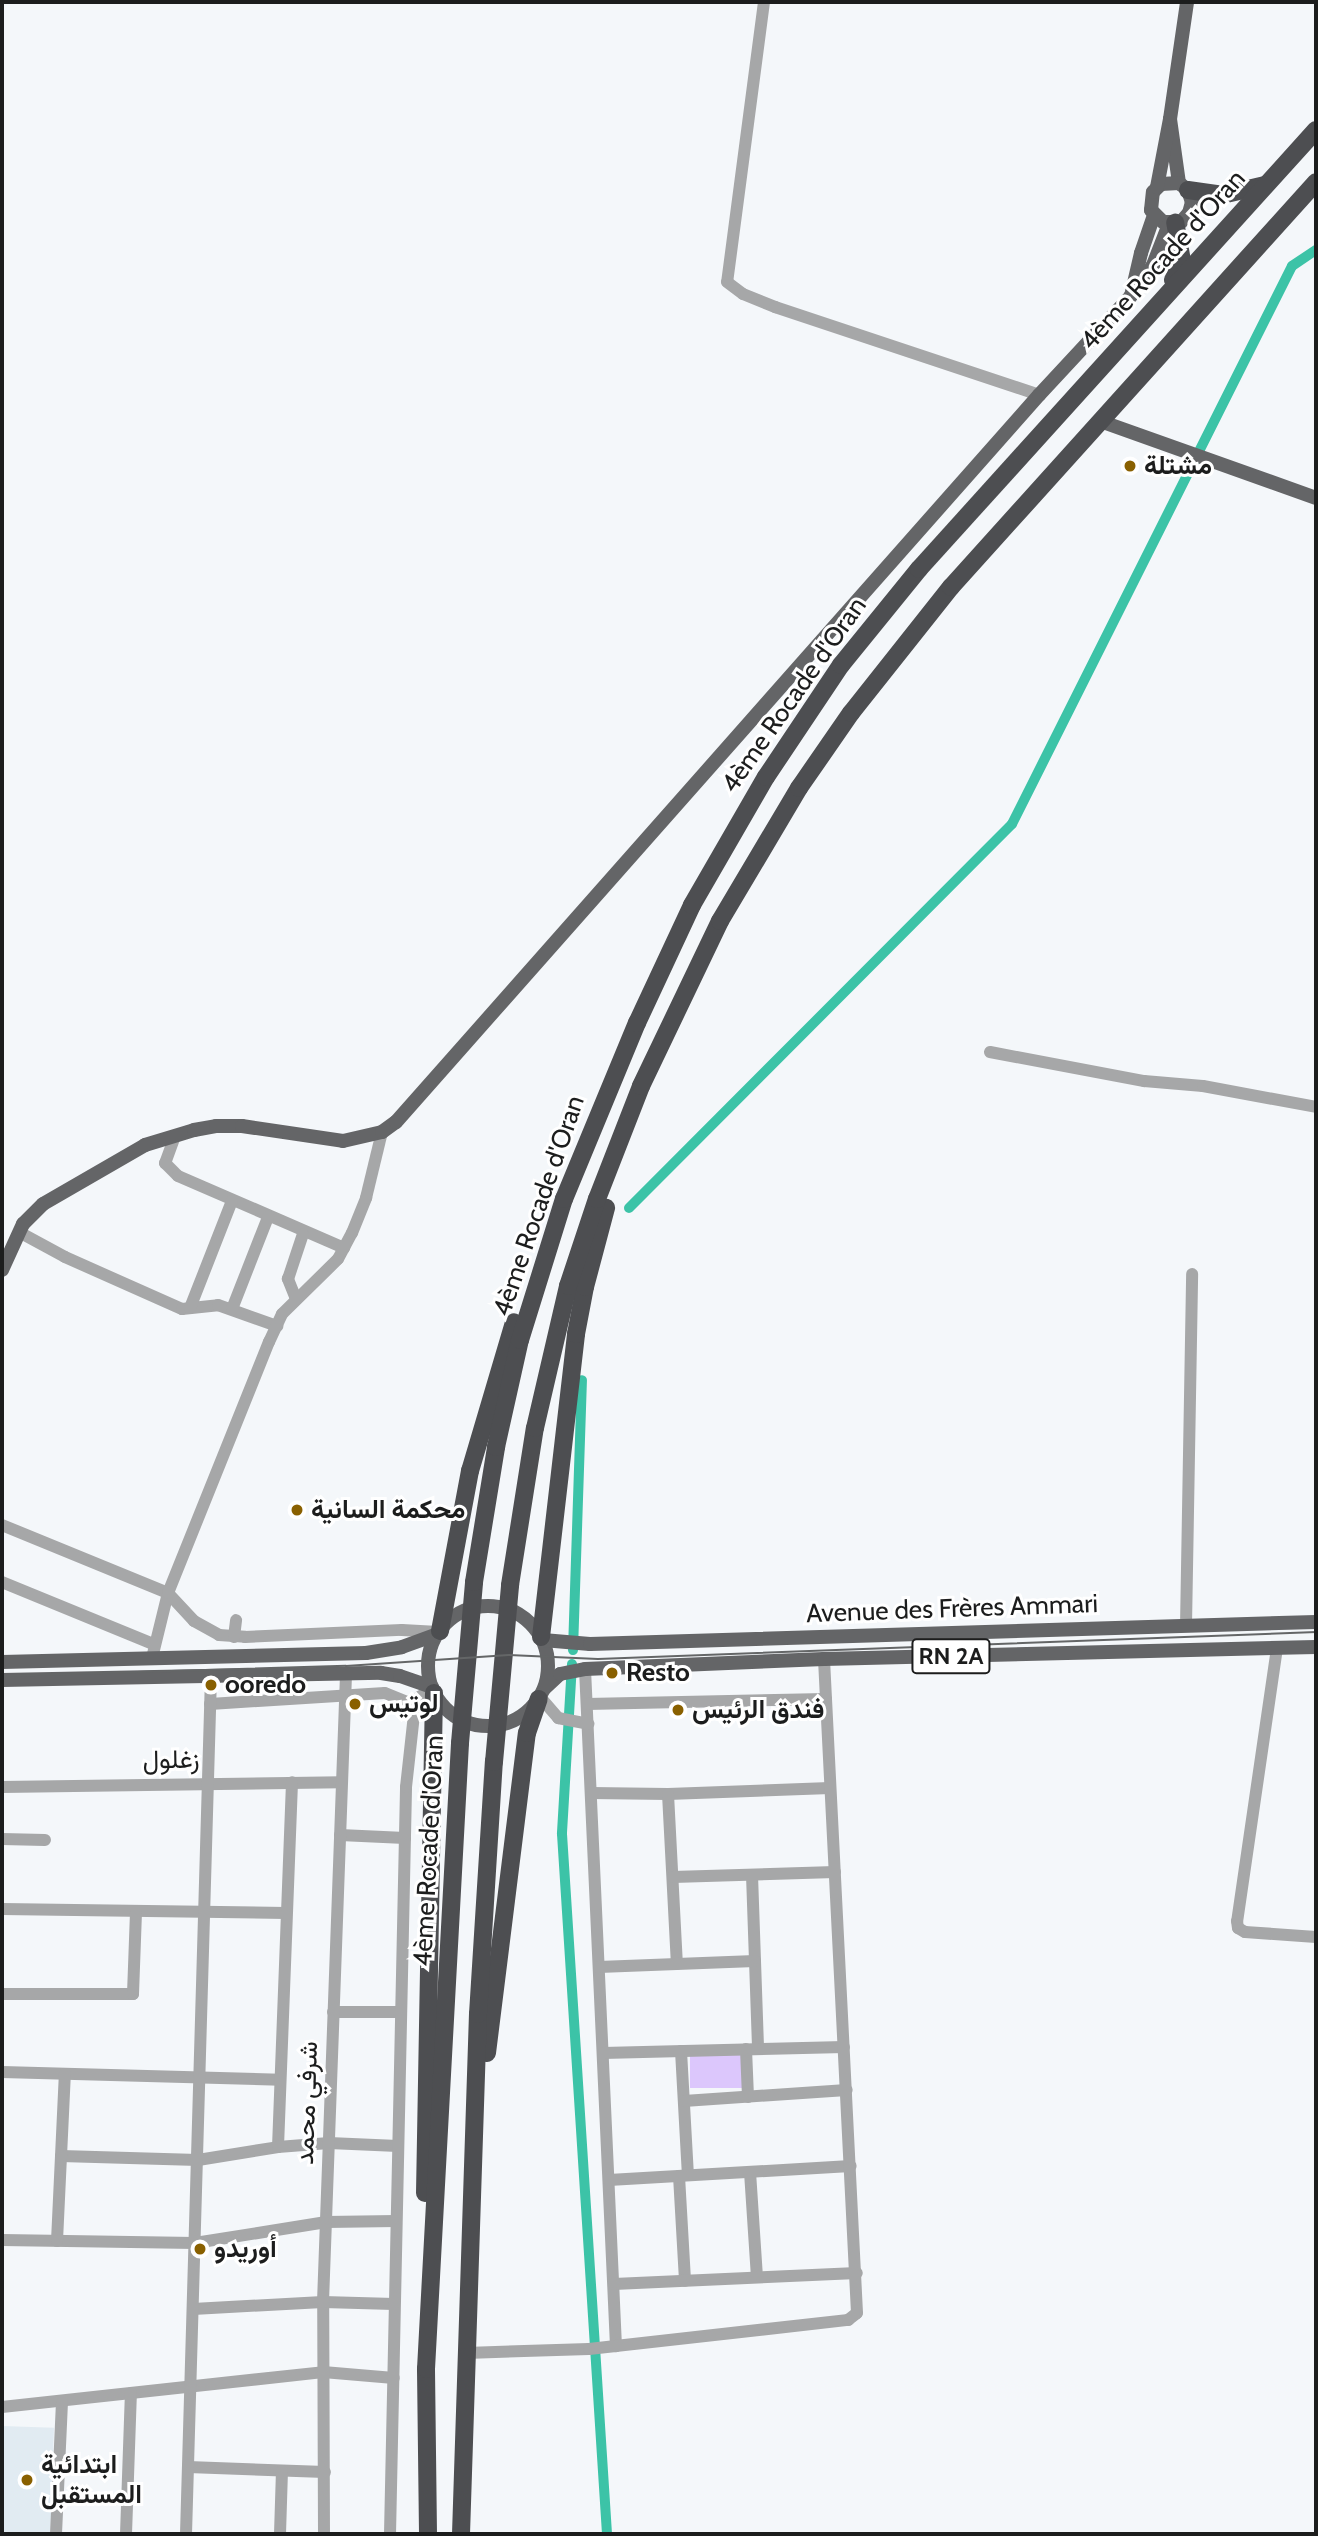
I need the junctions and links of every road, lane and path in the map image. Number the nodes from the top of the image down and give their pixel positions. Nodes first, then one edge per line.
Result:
1 (764, 2) edge
2 (1186, 2) edge
3 (1170, 119) junction
4 (1316, 130) edge
5 (1316, 182) edge
6 (1268, 183) junction
7 (1157, 187) junction
8 (1184, 187) junction
9 (1154, 215) junction
10 (1172, 224) junction
11 (1130, 297) junction
12 (1160, 302) junction
13 (1038, 395) junction
14 (1100, 421) junction
15 (1316, 498) edge
16 (990, 1052) dead end
17 (641, 1086) junction
18 (1316, 1107) edge
19 (382, 1132) junction
20 (175, 1136) junction
21 (145, 1146) junction
22 (584, 1147) junction
23 (165, 1163) junction
24 (232, 1201) junction
25 (268, 1217) junction
26 (19, 1233) junction
27 (303, 1234) junction
28 (344, 1248) junction
29 (2, 1270) edge
30 (1192, 1274) dead end
31 (296, 1299) junction
32 (190, 1308) junction
33 (232, 1309) junction
34 (276, 1326) junction
35 (2, 1525) edge
36 (2, 1582) edge
37 (168, 1593) junction
38 (236, 1620) dead end
39 (1316, 1622) edge
40 (1186, 1626) junction
41 (438, 1632) junction
42 (234, 1637) junction
43 (542, 1639) junction
44 (1316, 1647) edge
45 (1277, 1648) junction
46 (152, 1651) junction
47 (824, 1659) junction
48 (2, 1662) edge
49 (585, 1669) junction
50 (346, 1674) junction
51 (211, 1679) junction
52 (2, 1680) edge
53 (433, 1690) junction
54 (345, 1694) junction
55 (541, 1695) junction
56 (826, 1699) junction
57 (210, 1704) junction
58 (587, 1704) junction
59 (415, 1705) junction
60 (575, 1722) junction
61 (207, 1782) junction
62 (292, 1782) junction
63 (341, 1782) junction
64 (2, 1787) edge
65 (830, 1788) junction
66 (591, 1793) junction
67 (668, 1794) junction
68 (340, 1835) junction
69 (405, 1838) junction
70 (2, 1839) edge
71 (45, 1840) dead end
72 (835, 1872) junction
73 (752, 1875) junction
74 (673, 1877) junction
75 (2, 1909) edge
76 (136, 1912) junction
77 (205, 1913) junction
78 (286, 1913) junction
79 (1316, 1937) edge
80 (755, 1961) junction
81 (677, 1964) junction
82 (599, 1967) junction
83 (2, 1994) edge
84 (333, 2012) junction
85 (401, 2012) junction
86 (844, 2047) junction
87 (752, 2049) junction
88 (681, 2051) junction
89 (603, 2053) junction
90 (2, 2072) edge
91 (65, 2074) junction
92 (202, 2079) junction
93 (280, 2080) junction
94 (847, 2090) junction
95 (748, 2097) junction
96 (684, 2101) junction
97 (329, 2143) junction
98 (473, 2143) junction
99 (398, 2146) junction
100 (278, 2147) junction
101 (61, 2156) junction
102 (198, 2160) junction
103 (851, 2166) junction
104 (750, 2172) junction
105 (683, 2176) junction
106 (609, 2180) junction
107 (396, 2221) junction
108 (326, 2222) junction
109 (2, 2240) edge
110 (57, 2241) junction
111 (195, 2243) junction
112 (857, 2273) junction
113 (757, 2277) junction
114 (685, 2281) junction
115 (614, 2284) junction
116 (323, 2302) junction
117 (394, 2304) junction
118 (193, 2309) junction
119 (610, 2347) junction
120 (466, 2353) junction
121 (426, 2369) junction
122 (323, 2372) junction
123 (394, 2378) junction
124 (189, 2389) junction
125 (131, 2393) junction
126 (61, 2403) junction
127 (2, 2407) edge
128 (188, 2467) junction
129 (282, 2470) junction
130 (324, 2472) junction
131 (56, 2534) edge
132 (126, 2534) edge
133 (186, 2534) edge
134 (280, 2534) edge
135 (324, 2534) edge
136 (390, 2534) edge
137 (428, 2534) edge
138 (460, 2534) edge

1 - 13 street
2 - 3 main road
3 - 7 main road
3 - 8 main road
4 - 6 highway, 4ème Rocade d'Oran
5 - 14 highway, 4ème Rocade d'Oran
6 - 8 highway
6 - 12 highway, 4ème Rocade d'Oran
7 - 8 main road
7 - 9 main road
8 - 10 main road
9 - 10 main road
9 - 11 main road
10 - 11 main road
10 - 12 highway
11 - 13 main road
12 - 22 highway, 4ème Rocade d'Oran
13 - 19 main road
14 - 15 main road
14 - 17 highway, 4ème Rocade d'Oran
16 - 18 street
17 - 43 highway
17 - 98 highway, 4ème Rocade d'Oran
19 - 20 main road
19 - 28 street
20 - 21 main road
20 - 23 street
21 - 23 street
21 - 26 main road
22 - 41 highway
22 - 121 highway, 4ème Rocade d'Oran
23 - 24 street
24 - 25 street
24 - 32 street
25 - 27 street
25 - 33 street
26 - 29 main road
26 - 32 street
27 - 28 street
27 - 31 street
28 - 31 street
30 - 40 street
31 - 34 street
32 - 33 street
33 - 34 street
34 - 37 street
35 - 37 street
36 - 46 street
37 - 42 street
37 - 46 street
38 - 42 street
39 - 40 main road, Avenue des Frères Ammari / RN 2A
40 - 43 main road, Avenue des Frères Ammari / RN 2A
41 - 42 street
41 - 43 main road
41 - 46 main road
41 - 53 main road
43 - 55 main road
44 - 45 main road, Avenue des Frères Ammari / RN 2A
45 - 47 main road, Avenue des Frères Ammari / RN 2A
45 - 79 street
46 - 48 main road
47 - 49 main road, Avenue des Frères Ammari / RN 2A
47 - 56 street
49 - 55 main road, RN 2A
49 - 58 street
50 - 51 main road
50 - 53 main road
50 - 54 street, شرفي محمد
51 - 52 main road
51 - 57 street
53 - 55 main road
53 - 59 street
53 - 121 highway
54 - 57 street
54 - 59 street
54 - 63 street, شرفي محمد
55 - 60 street
55 - 98 highway
56 - 58 street
56 - 65 street
57 - 61 street
58 - 60 street
59 - 69 street
60 - 66 street
61 - 62 street, زغلول
61 - 64 street, زغلول
61 - 77 street
62 - 63 street, زغلول
62 - 78 street
63 - 68 street, شرفي محمد
65 - 67 street
65 - 72 street
66 - 67 street
66 - 82 street
67 - 74 street
68 - 69 street
68 - 84 street, شرفي محمد
69 - 85 street
70 - 71 street
72 - 73 street
72 - 86 street
73 - 74 street
73 - 80 street
74 - 81 street
75 - 76 street
76 - 77 street
76 - 83 street
77 - 78 street
77 - 92 street
78 - 93 street
80 - 81 street
80 - 87 street
81 - 82 street
82 - 89 street
84 - 85 street
84 - 97 street, شرفي محمد
85 - 99 street
86 - 87 street
86 - 94 street
87 - 88 street
87 - 95 street
88 - 89 street
88 - 96 street
89 - 106 street
90 - 91 street
91 - 92 street
91 - 101 street
92 - 93 street
92 - 102 street
93 - 100 street
94 - 95 street
94 - 103 street
95 - 96 street
96 - 105 street
97 - 99 street
97 - 100 street
97 - 108 street, شرفي محمد
98 - 120 highway, 4ème Rocade d'Oran
99 - 107 street
100 - 102 street
101 - 102 street
101 - 110 street
102 - 111 street
103 - 104 street
103 - 112 street
104 - 105 street
104 - 113 street
105 - 106 street
105 - 114 street
106 - 115 street
107 - 108 street
107 - 117 street
108 - 111 street
108 - 116 street, شرفي محمد
109 - 110 street
110 - 111 street
111 - 118 street
112 - 113 street
112 - 119 street
113 - 114 street
114 - 115 street
115 - 119 street
116 - 117 street
116 - 118 street
116 - 122 street, شرفي محمد
117 - 123 street
118 - 124 street
119 - 120 street
120 - 138 highway, 4ème Rocade d'Oran
121 - 137 highway, 4ème Rocade d'Oran
122 - 123 street
122 - 124 street
122 - 130 street, شرفي محمد
123 - 136 street
124 - 125 street
124 - 128 street
125 - 126 street
125 - 132 street
126 - 127 street
126 - 131 street
128 - 129 street
128 - 133 street
129 - 130 street
129 - 134 street
130 - 135 street, شرفي محمد

